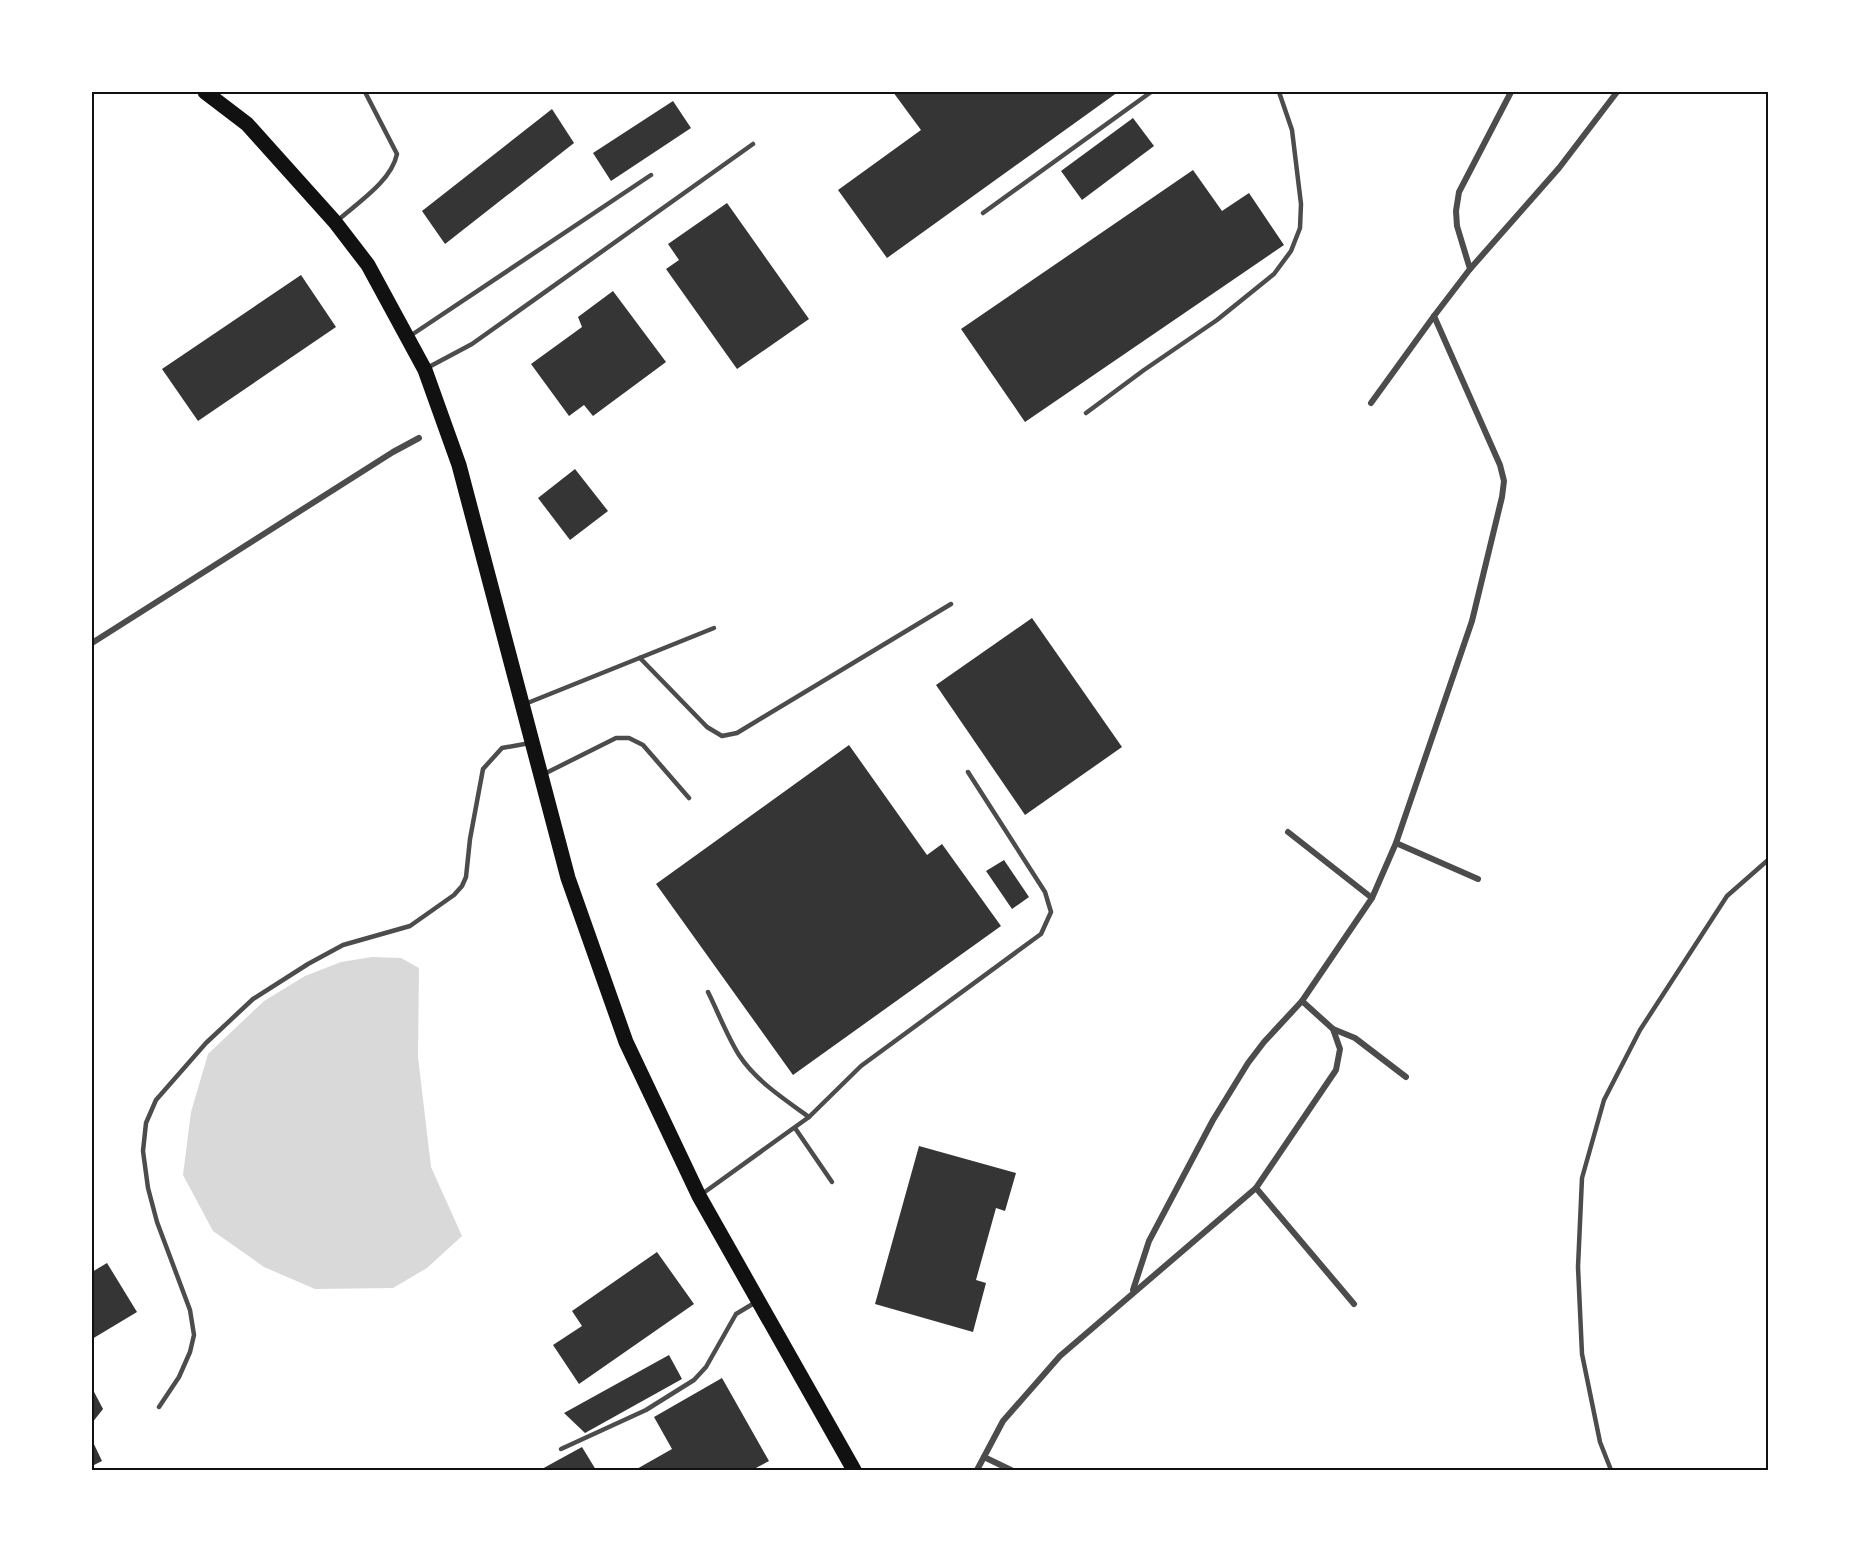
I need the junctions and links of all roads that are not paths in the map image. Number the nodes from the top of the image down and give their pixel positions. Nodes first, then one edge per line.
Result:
1 (205, 92) edge
2 (365, 92) edge
3 (1151, 92) edge
4 (1279, 92) edge
5 (1511, 92) edge
6 (1617, 92) edge
7 (753, 144) dead end
8 (651, 175) dead end
9 (983, 213) dead end
10 (335, 222) junction
11 (1470, 268) junction
12 (1434, 316) junction
13 (408, 338) junction
14 (425, 370) junction
15 (1371, 403) dead end
16 (1086, 413) dead end
17 (419, 438) dead end
18 (951, 604) dead end
19 (714, 628) dead end
20 (92, 643) edge
21 (640, 658) junction
22 (522, 705) junction
23 (532, 743) junction
24 (968, 772) dead end
25 (541, 776) junction
26 (689, 798) dead end
27 (1288, 832) dead end
28 (1396, 843) junction
29 (1768, 860) edge
30 (1478, 879) dead end
31 (1372, 898) junction
32 (708, 992) dead end
33 (1302, 1000) junction
34 (1333, 1029) junction
35 (1407, 1077) dead end
36 (809, 1117) junction
37 (795, 1128) junction
38 (832, 1182) dead end
39 (1256, 1188) junction
40 (699, 1196) junction
41 (1133, 1292) junction
42 (759, 1301) junction
43 (1354, 1304) dead end
44 (159, 1407) dead end
45 (561, 1449) dead end
46 (984, 1457) junction
47 (854, 1470) edge
48 (977, 1470) edge
49 (1011, 1470) edge
50 (1611, 1470) edge

1 - 10 main road
2 - 10 lane
3 - 9 lane
4 - 16 lane
5 - 11 street
6 - 11 street
7 - 14 lane
8 - 13 lane
10 - 13 main road
11 - 12 street
12 - 15 street
12 - 28 street
13 - 14 main road
14 - 22 main road
17 - 20 street
18 - 21 lane
19 - 21 lane
21 - 22 lane
22 - 23 main road
23 - 25 main road
23 - 44 lane
24 - 36 lane
25 - 26 lane
25 - 40 main road
27 - 31 street
28 - 30 street
28 - 31 street
29 - 50 lane
31 - 33 street
32 - 36 lane
33 - 34 street
33 - 41 street
34 - 35 street
34 - 39 street
36 - 37 lane
37 - 38 lane
37 - 40 lane
39 - 41 street
39 - 43 street
40 - 42 main road
41 - 46 street
42 - 45 lane
42 - 47 main road
46 - 48 street
46 - 49 street

